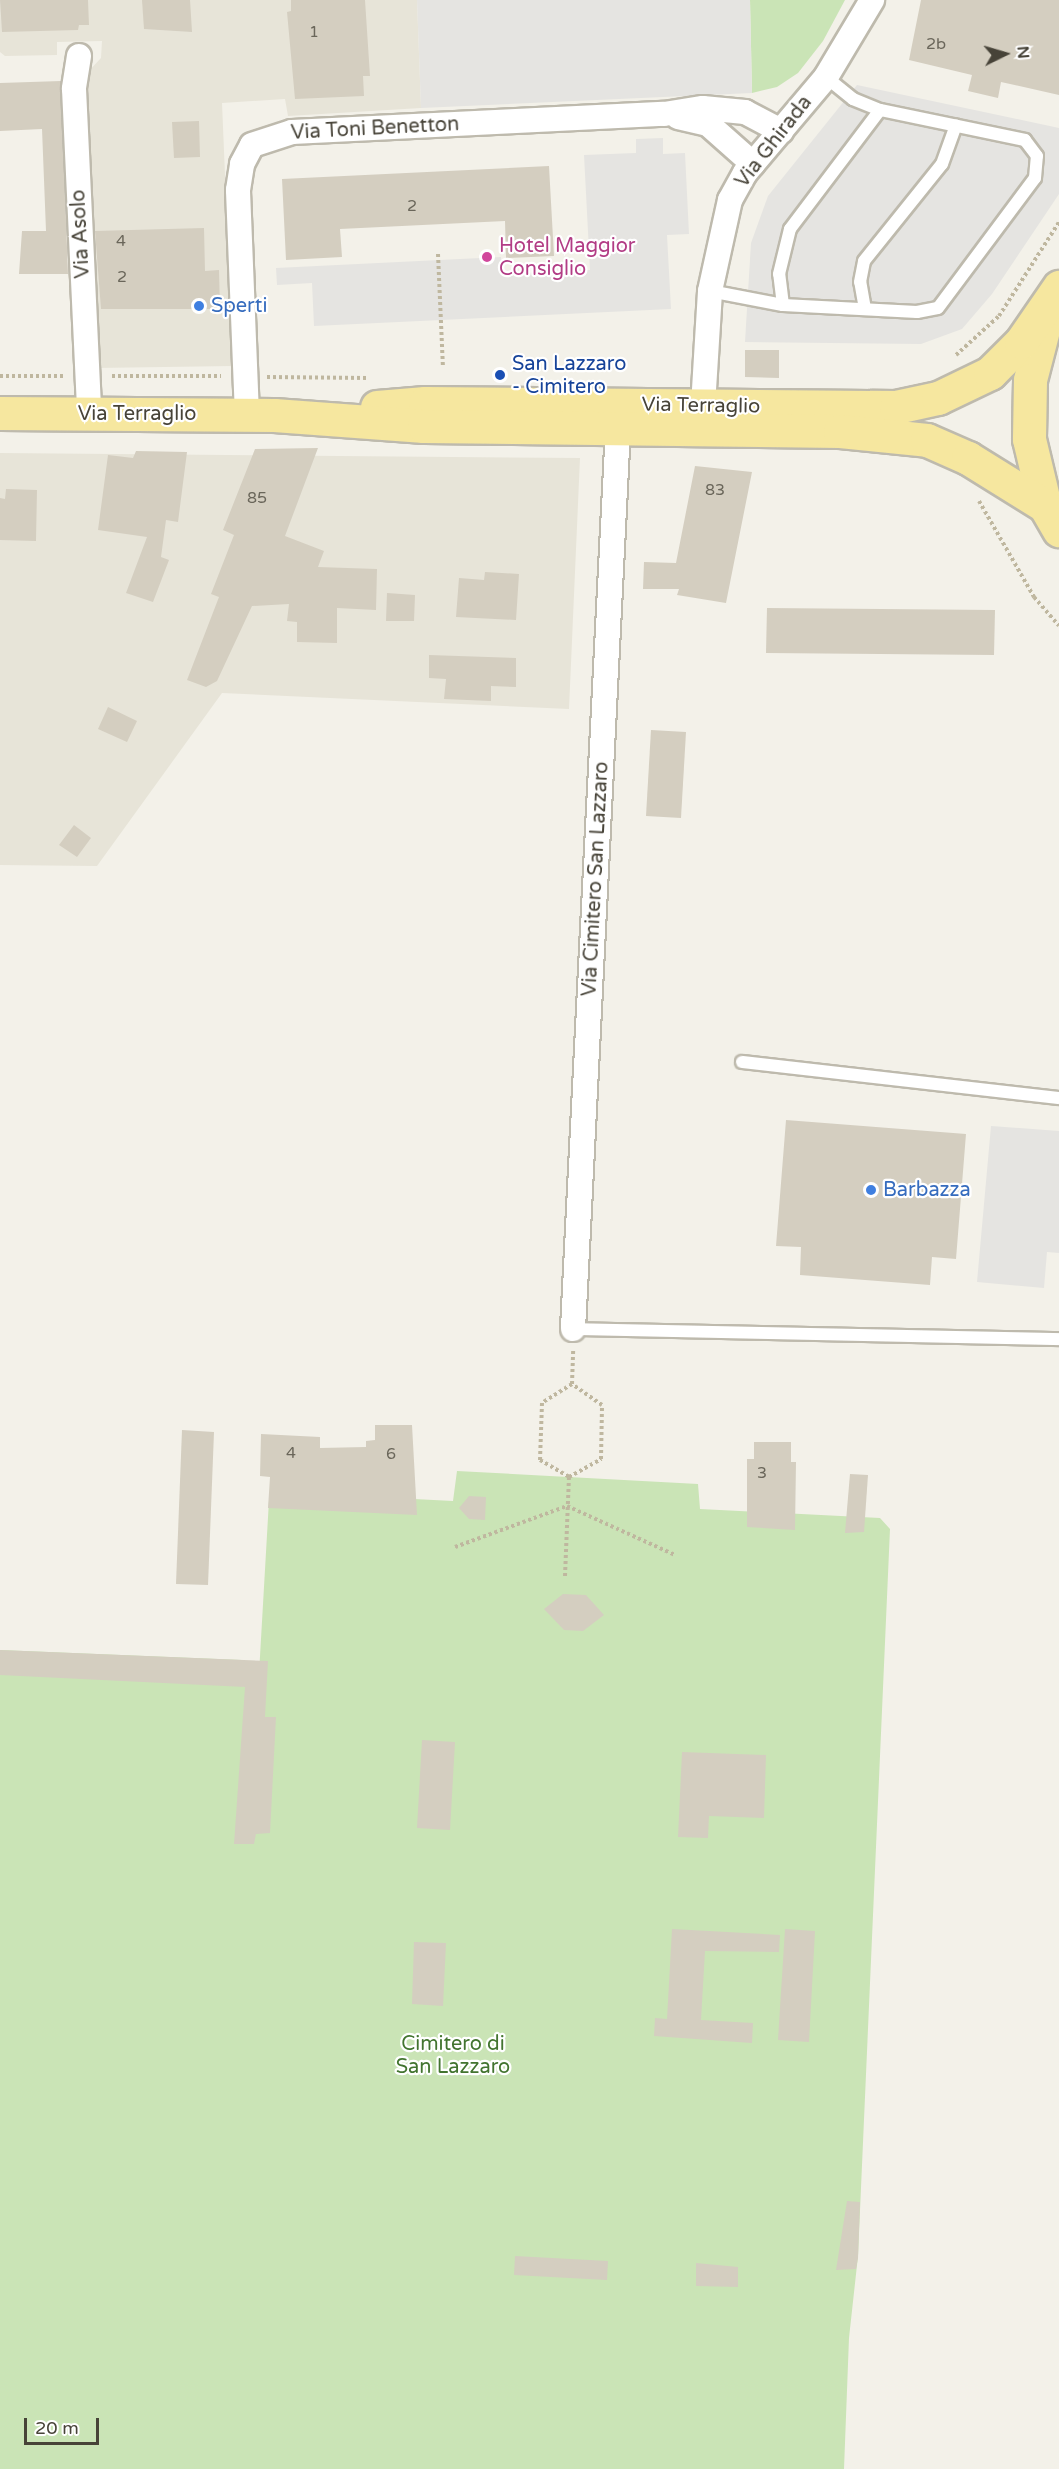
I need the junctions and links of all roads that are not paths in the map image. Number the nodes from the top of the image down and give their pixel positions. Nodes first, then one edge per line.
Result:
1 (872, 0) edge
2 (79, 56) dead end
3 (826, 77) junction
4 (880, 110) junction
5 (664, 114) junction
6 (956, 125) junction
7 (781, 131) junction
8 (753, 164) junction
9 (710, 291) junction
10 (1055, 293) edge
11 (783, 304) junction
12 (865, 309) junction
13 (703, 406) junction
14 (0, 413) edge
15 (89, 413) junction
16 (261, 415) junction
17 (618, 428) junction
18 (1052, 518) edge
19 (742, 1062) dead end
20 (1059, 1098) edge
21 (573, 1329) joint
22 (1059, 1339) edge

1 - 3 street, Via Ghirada
2 - 15 street, Via Asolo
3 - 4 lane
3 - 7 street, Via Ghirada
4 - 6 lane
4 - 11 lane
5 - 7 street, Via Toni Benetton
5 - 8 street, Via Toni Benetton
5 - 16 street, Via Toni Benetton
6 - 12 lane
6 - 12 lane
7 - 8 street, Via Ghirada
8 - 9 street, Via Ghirada
9 - 11 lane
9 - 13 street, Via Ghirada
10 - 13 main road, Via Terraglio
10 - 18 main road, Via Terraglio
11 - 12 lane
13 - 16 main road, Via Terraglio
14 - 15 main road, Via Terraglio
15 - 16 main road, Via Terraglio
16 - 17 main road, Via Terraglio
17 - 18 main road, Via Terraglio
17 - 21 street, Via Cimitero San Lazzaro
19 - 20 lane
21 - 22 lane

